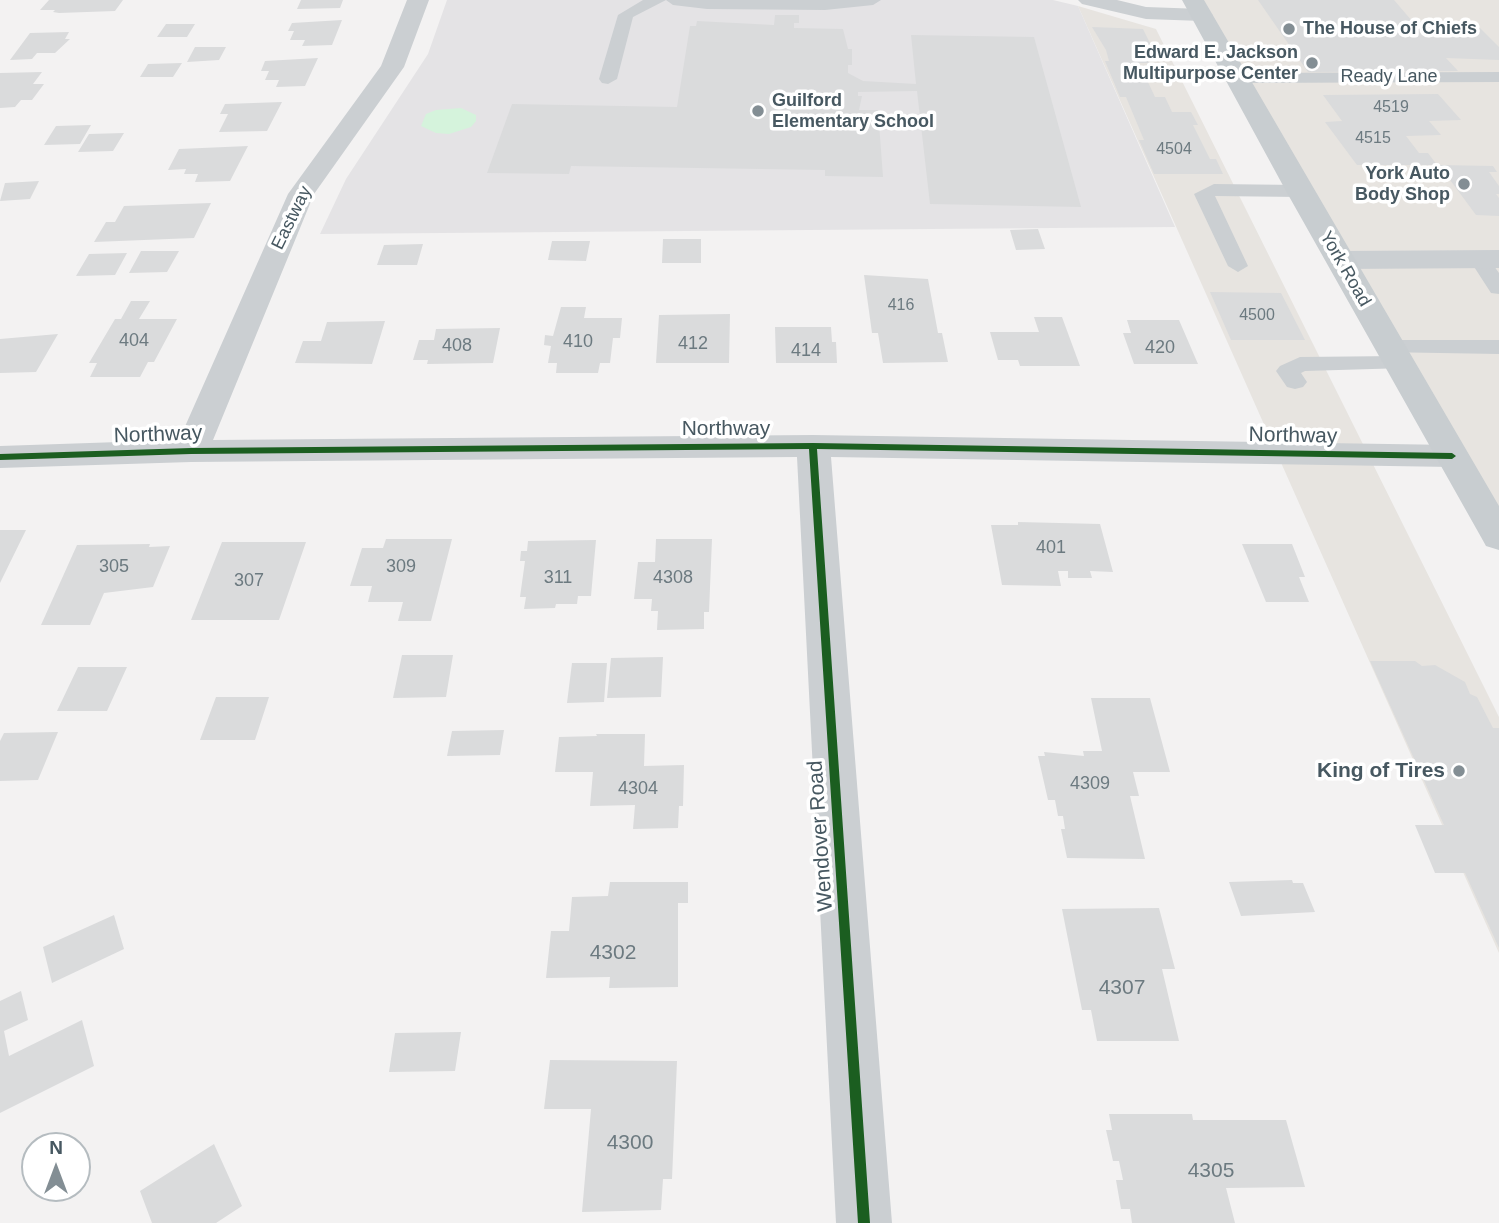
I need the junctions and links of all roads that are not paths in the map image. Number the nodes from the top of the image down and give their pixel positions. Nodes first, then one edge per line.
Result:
1 (418, 0) edge
2 (658, 0) edge
3 (673, 0) edge
4 (873, 0) edge
5 (1088, 0) edge
6 (1198, 7) edge
7 (1499, 77) edge
8 (1237, 78) junction
9 (608, 79) dead end
10 (1299, 191) junction
11 (1489, 259) edge
12 (1340, 260) junction
13 (1238, 266) dead end
14 (1499, 288) edge
15 (1499, 346) edge
16 (1394, 355) junction
17 (1295, 382) dead end
18 (813, 446) junction
19 (191, 451) junction
20 (1452, 456) junction
21 (0, 457) edge
22 (1499, 537) edge
23 (864, 1223) edge

1 - 19 street, Eastway
2 - 9 lane
3 - 4 lane
5 - 6 street
6 - 8 main road, York Road
7 - 8 lane, Ready Lane
8 - 10 main road, York Road
10 - 12 main road, York Road
10 - 13 lane
11 - 12 street
11 - 14 lane
12 - 16 main road, York Road
15 - 16 lane
16 - 17 lane
16 - 20 main road, York Road
18 - 19 street, Northway
18 - 20 street, Northway
18 - 23 street, Wendover Road
19 - 21 street, Northway
20 - 22 main road, York Road

